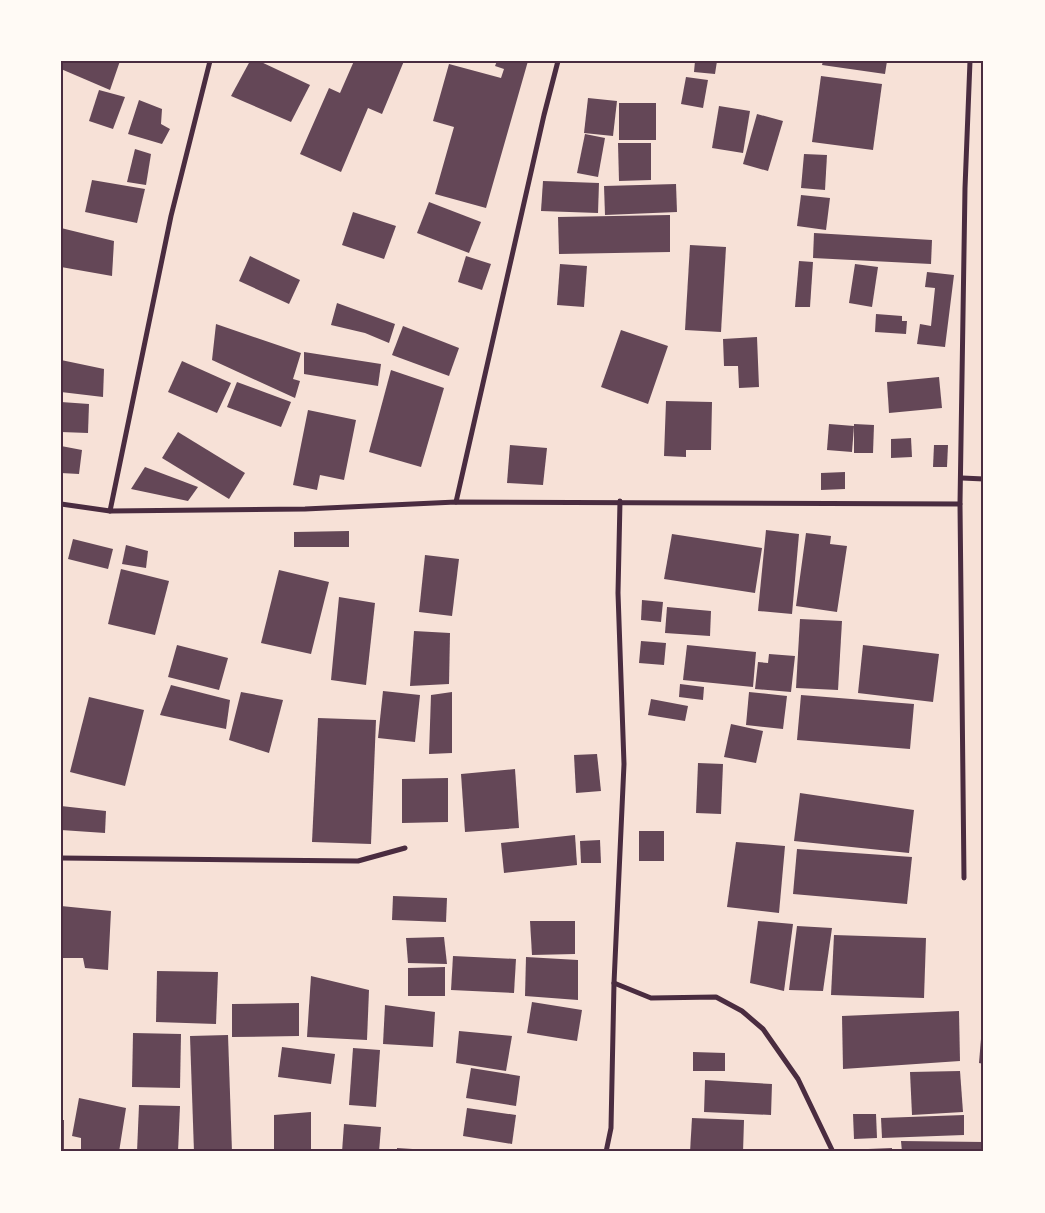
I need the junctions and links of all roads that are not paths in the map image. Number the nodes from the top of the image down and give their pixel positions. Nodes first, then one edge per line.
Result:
1 (210, 61) edge
2 (558, 61) edge
3 (970, 61) edge
4 (962, 478) junction
5 (984, 479) edge
6 (620, 501) junction
7 (456, 502) junction
8 (61, 504) edge
9 (960, 504) junction
10 (110, 510) junction
11 (405, 848) dead end
12 (61, 858) edge
13 (964, 878) dead end
14 (614, 983) junction
15 (606, 1152) edge
16 (833, 1152) edge

1 - 10 street
2 - 7 street
3 - 4 street
4 - 5 street
4 - 9 street
6 - 7 street
6 - 9 street
6 - 14 street
7 - 10 street
8 - 10 street
9 - 13 street
11 - 12 street
14 - 15 street
14 - 16 street

